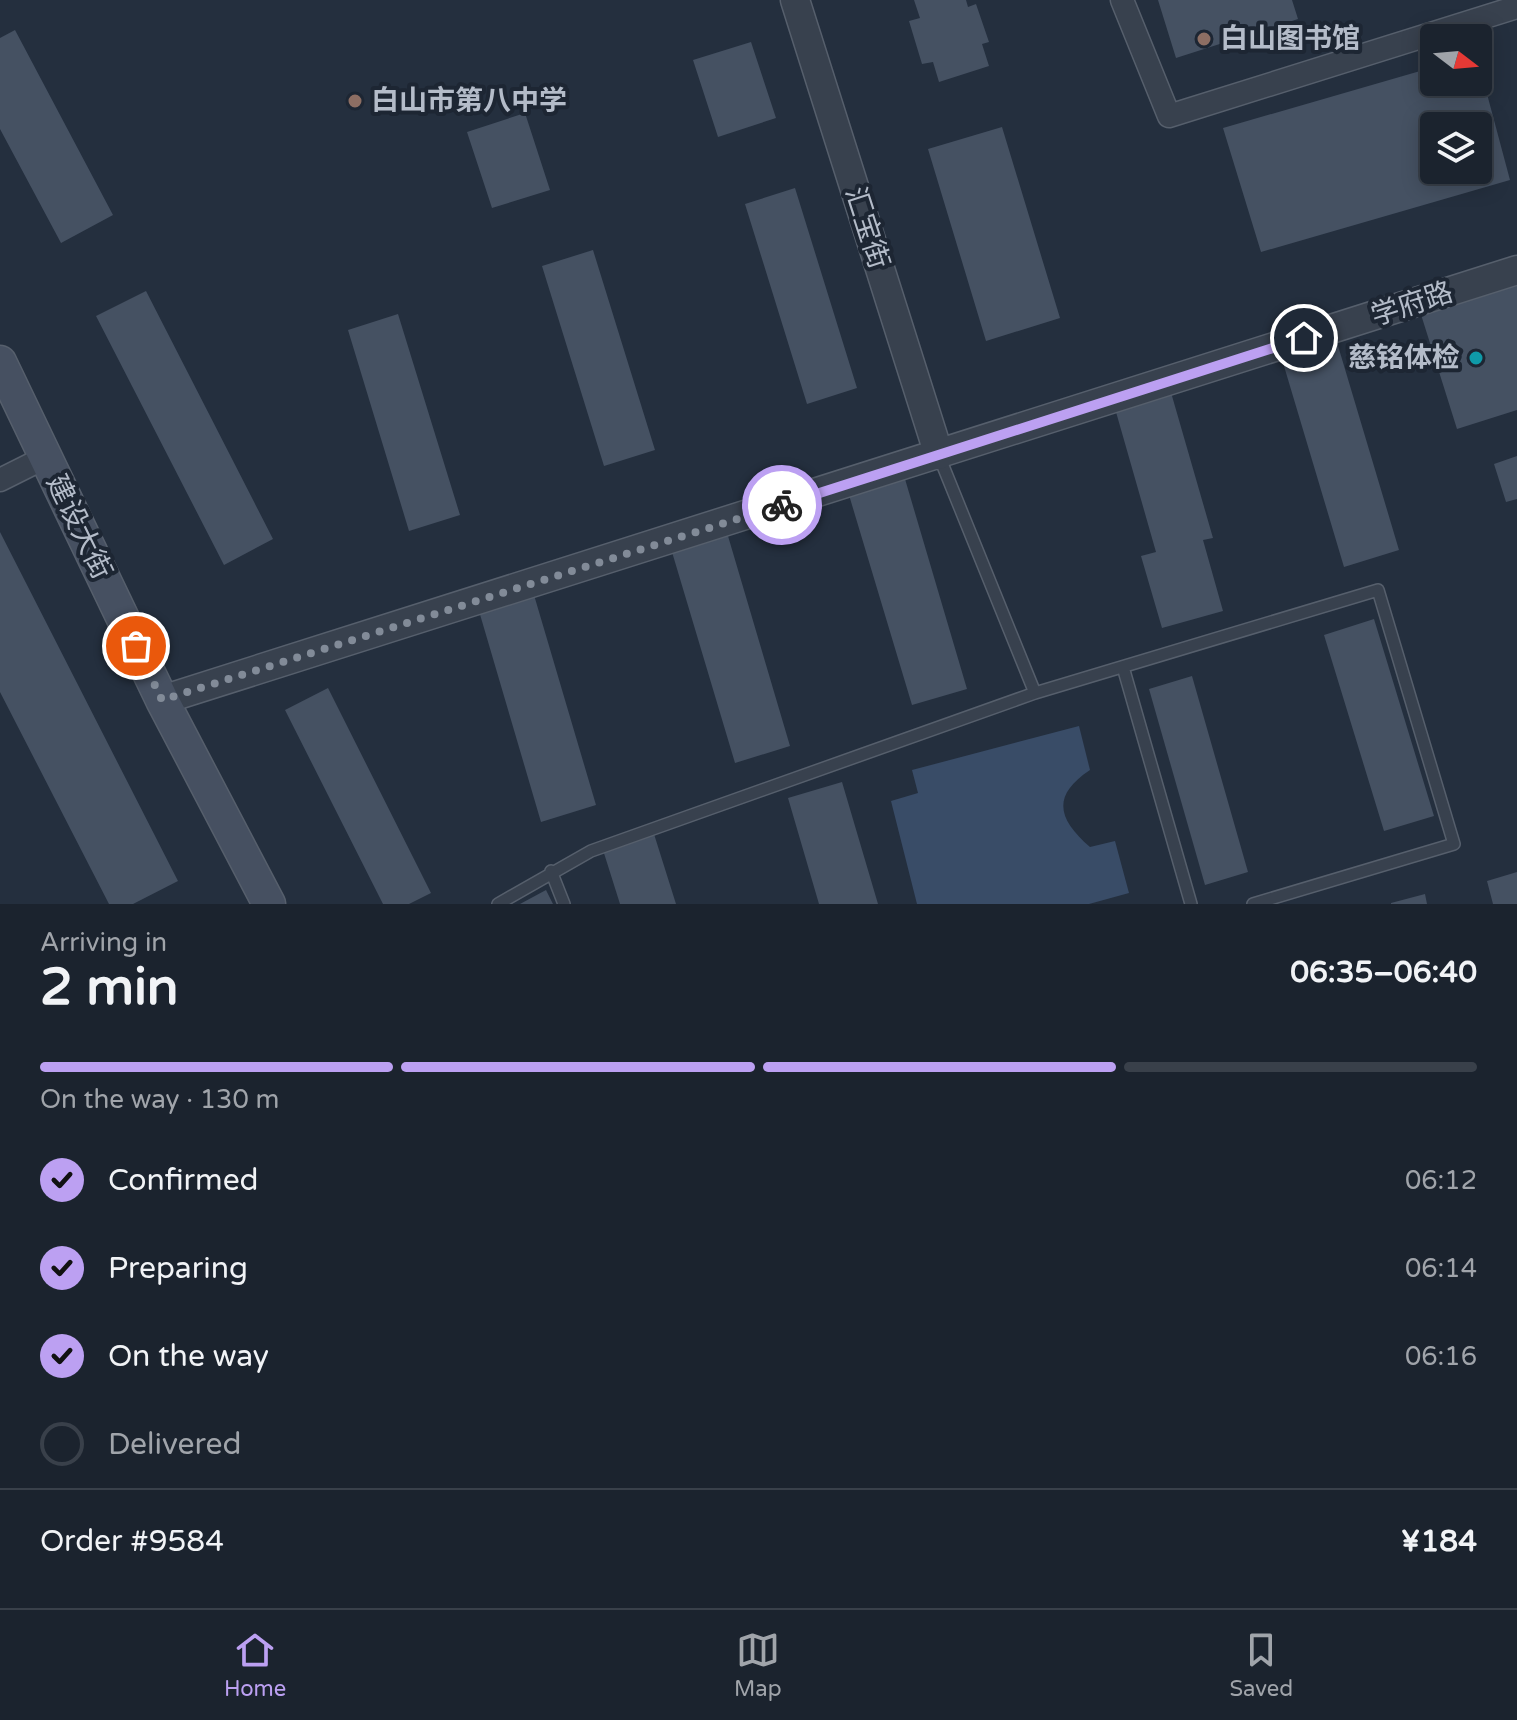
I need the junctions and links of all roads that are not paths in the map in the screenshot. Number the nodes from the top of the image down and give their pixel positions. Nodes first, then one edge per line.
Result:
1 (795, 0) edge
2 (1122, 0) edge
3 (1517, 7) edge
4 (1517, 270) edge
5 (0, 362) edge
6 (939, 455) junction
7 (46, 457) junction
8 (0, 480) edge
9 (1123, 667) junction
10 (1035, 693) junction
11 (162, 700) junction
12 (551, 871) junction
13 (269, 904) edge
14 (498, 904) edge
15 (564, 904) edge
16 (1191, 904) edge
17 (1253, 904) edge

1 - 6 street, 汇宝街
2 - 3 street
4 - 6 street, 学府路
5 - 7 main road, 建设大街
6 - 10 lane
6 - 11 street, 学府路
7 - 8 street
7 - 11 main road, 建设大街
9 - 10 lane
9 - 16 lane
9 - 17 lane
10 - 12 lane
11 - 13 main road, 建设大街
12 - 14 lane
12 - 15 lane

